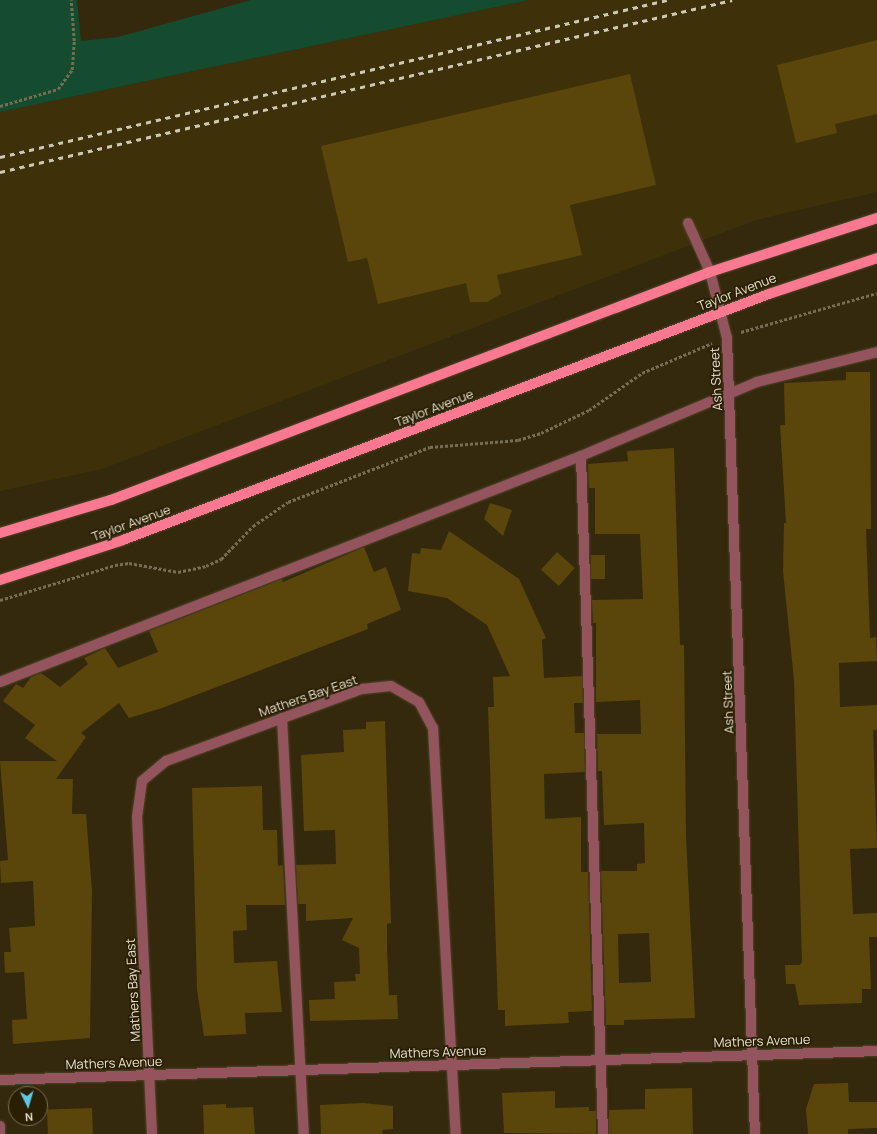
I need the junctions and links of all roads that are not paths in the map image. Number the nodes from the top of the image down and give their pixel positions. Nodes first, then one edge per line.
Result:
1 (877, 218) edge
2 (688, 224) dead end
3 (877, 258) edge
4 (710, 272) junction
5 (720, 312) junction
6 (877, 352) edge
7 (730, 392) junction
8 (581, 456) junction
9 (0, 533) edge
10 (0, 580) edge
11 (0, 682) edge
12 (282, 718) junction
13 (877, 1051) edge
14 (753, 1055) junction
15 (600, 1060) junction
16 (454, 1064) junction
17 (302, 1069) junction
18 (150, 1074) junction
19 (0, 1080) edge
20 (0, 1126) edge
21 (0, 1134) edge
22 (152, 1134) edge
23 (304, 1134) edge
24 (456, 1134) edge
25 (602, 1134) edge
26 (755, 1134) edge

1 - 4 main road, Taylor Avenue
2 - 4 street, Ash Street
3 - 5 main road, Taylor Avenue
4 - 5 street, Ash Street
4 - 9 main road, Taylor Avenue
5 - 7 street, Ash Street
5 - 10 main road, Taylor Avenue
6 - 7 street
7 - 8 street
7 - 14 street, Ash Street
8 - 11 street
8 - 15 street
12 - 16 street, Mathers Bay East
12 - 17 street
12 - 18 street, Mathers Bay East
13 - 14 street, Mathers Avenue
14 - 15 street, Mathers Avenue
14 - 26 street, Ash Street
15 - 16 street, Mathers Avenue
15 - 25 street
16 - 17 street, Mathers Avenue
16 - 24 street, Mathers Bay East
17 - 18 street, Mathers Avenue
17 - 23 street
18 - 19 street, Mathers Avenue
18 - 22 street, Mathers Bay East
20 - 21 street

